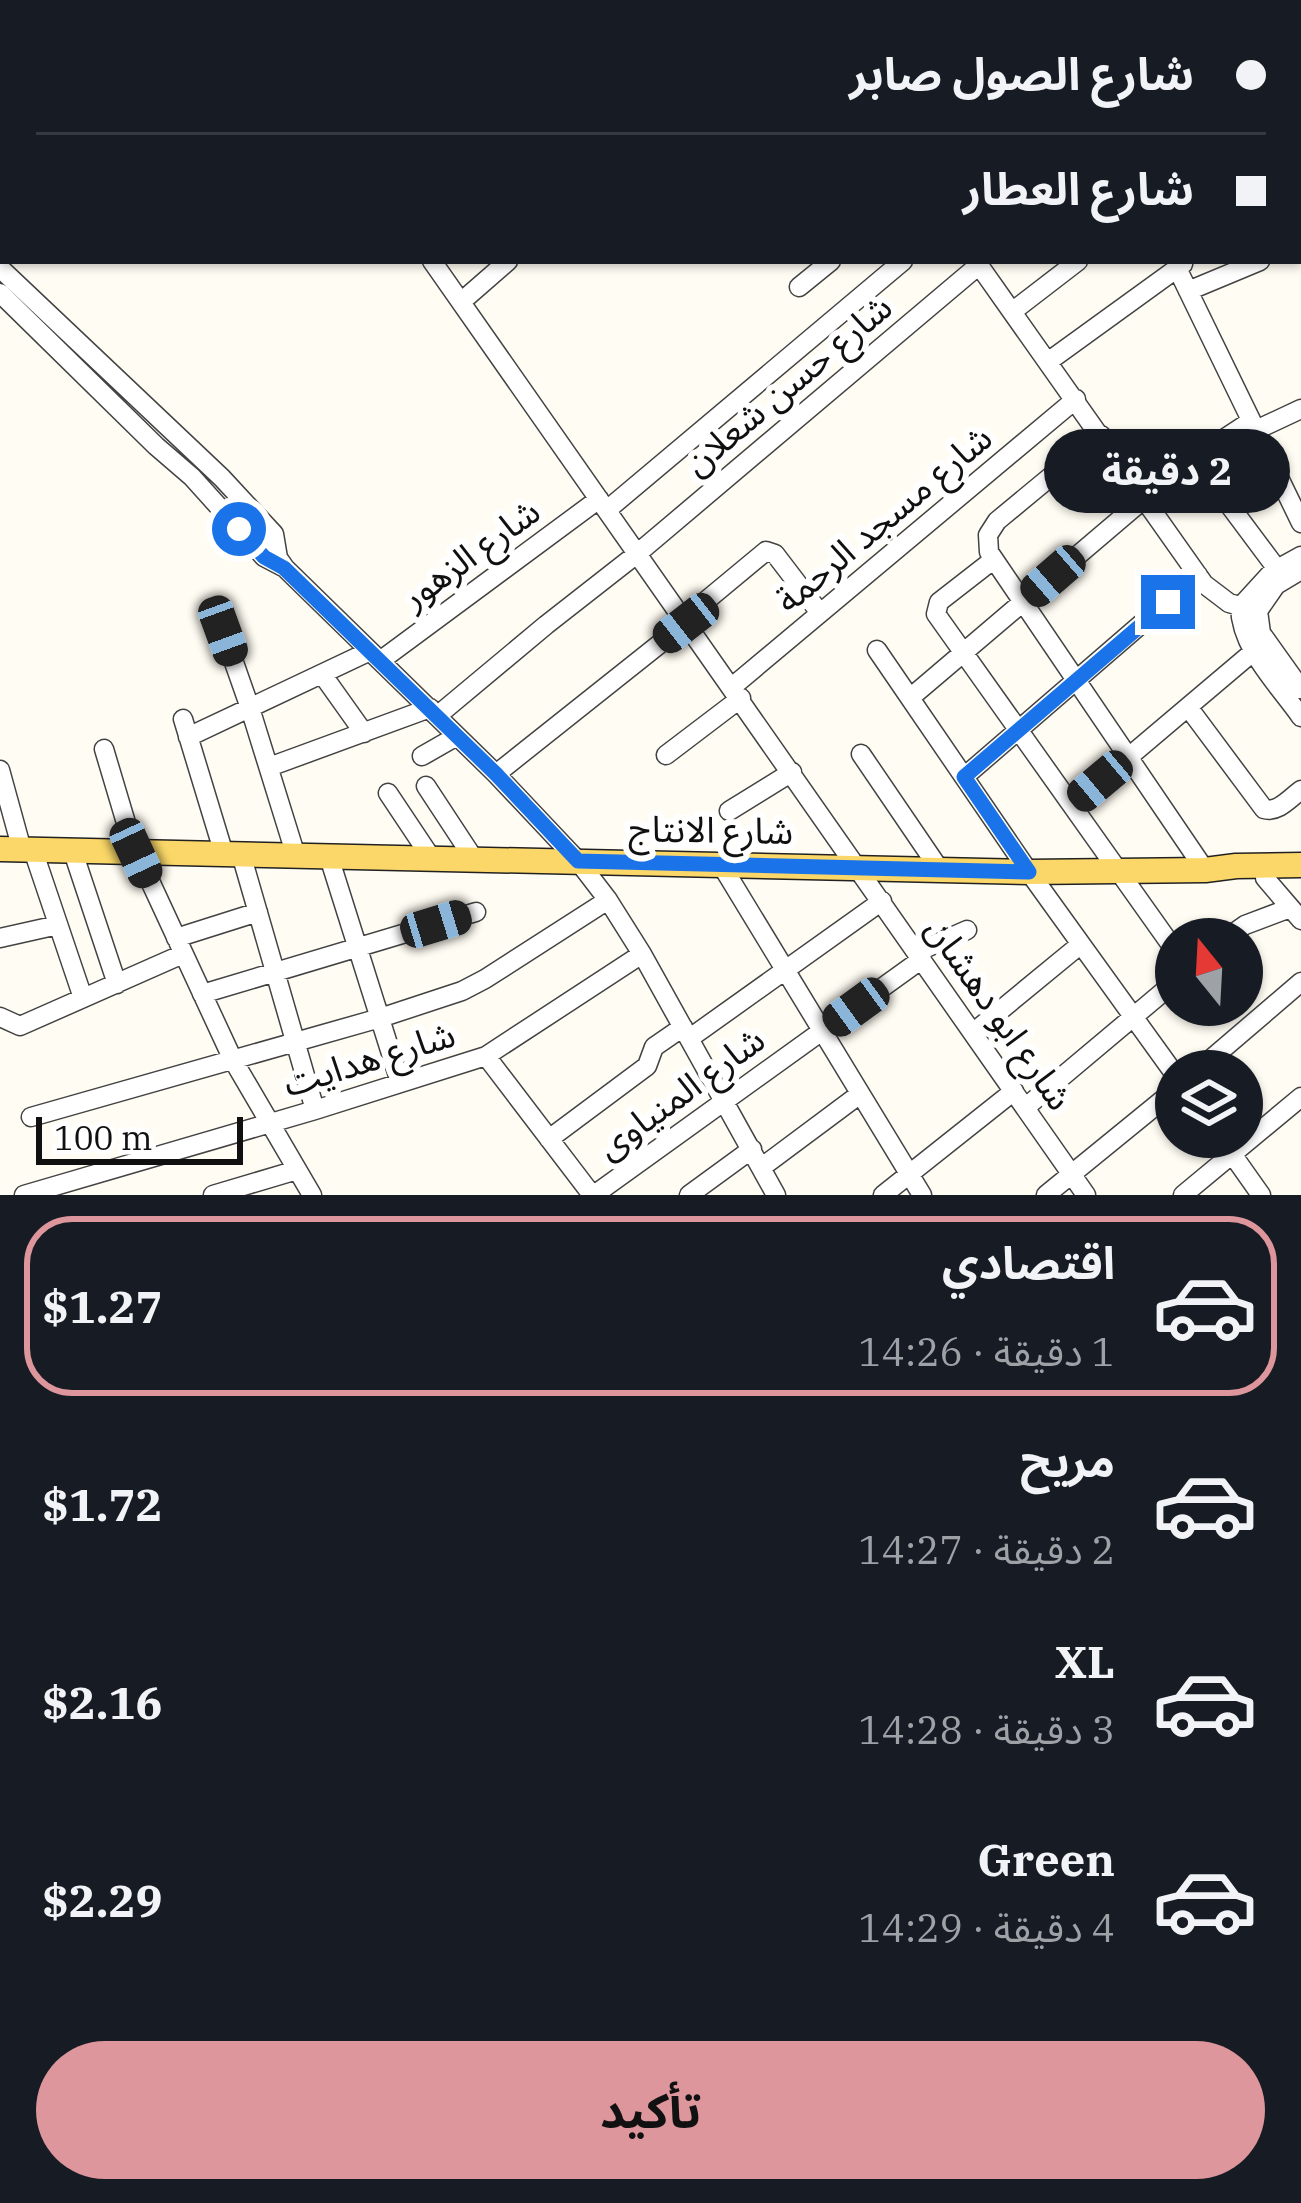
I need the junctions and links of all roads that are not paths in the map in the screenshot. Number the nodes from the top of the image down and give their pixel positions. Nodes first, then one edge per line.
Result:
1 (434, 264) edge
2 (505, 264) edge
3 (827, 264) edge
4 (899, 264) edge
5 (977, 264) edge
6 (979, 264) edge
7 (1182, 264) edge
8 (1253, 264) edge
9 (0, 268) edge
10 (1055, 268) edge
11 (799, 287) dead end
12 (1188, 291) junction
13 (0, 293) edge
14 (461, 302) junction
15 (1013, 311) junction
16 (1049, 361) junction
17 (1076, 399) junction
18 (1301, 409) edge
19 (1253, 426) junction
20 (1101, 435) junction
21 (1181, 467) junction
22 (1142, 496) junction
23 (603, 504) junction
24 (1301, 523) edge
25 (638, 553) junction
26 (1301, 556) edge
27 (993, 560) junction
28 (284, 568) junction
29 (1277, 568) junction
30 (1301, 570) edge
31 (1198, 575) junction
32 (1022, 602) junction
33 (1249, 609) junction
34 (820, 613) junction
35 (685, 621) junction
36 (223, 631) dead end
37 (877, 650) dead end
38 (1254, 651) junction
39 (963, 652) junction
40 (375, 656) junction
41 (322, 674) junction
42 (1076, 681) junction
43 (1301, 689) edge
44 (736, 693) junction
45 (910, 698) junction
46 (1187, 707) junction
47 (250, 708) junction
48 (433, 712) junction
49 (1301, 717) edge
50 (1018, 730) junction
51 (364, 733) junction
52 (457, 736) junction
53 (104, 749) dead end
54 (861, 754) dead end
55 (666, 755) dead end
56 (422, 756) dead end
57 (1128, 758) junction
58 (269, 767) junction
59 (0, 770) edge
60 (792, 772) junction
61 (496, 774) junction
62 (964, 777) junction
63 (426, 786) dead end
64 (1301, 790) edge
65 (388, 793) dead end
66 (1072, 805) junction
67 (728, 811) dead end
68 (18, 850) edge
69 (73, 852) junction
70 (136, 853) junction
71 (233, 854) junction
72 (296, 856) junction
73 (329, 857) junction
74 (432, 859) junction
75 (474, 859) junction
76 (578, 861) junction
77 (1301, 865) edge
78 (722, 866) junction
79 (859, 868) junction
80 (940, 870) junction
81 (1205, 870) junction
82 (1118, 871) junction
83 (1029, 872) junction
84 (1301, 877) edge
85 (1265, 878) junction
86 (608, 900) junction
87 (882, 901) junction
88 (258, 912) junction
89 (476, 912) dead end
90 (1296, 914) edge
91 (1263, 921) edge
92 (1155, 923) edge
93 (58, 925) junction
94 (967, 930) dead end
95 (0, 938) edge
96 (1081, 944) junction
97 (180, 946) junction
98 (358, 947) junction
99 (642, 954) junction
100 (920, 955) junction
101 (785, 970) junction
102 (275, 972) junction
103 (1301, 982) edge
104 (117, 983) junction
105 (202, 994) junction
106 (83, 998) junction
107 (1155, 998) edge
108 (1133, 1016) junction
109 (0, 1017) edge
110 (380, 1018) junction
111 (822, 1031) junction
112 (687, 1032) junction
113 (974, 1032) junction
114 (295, 1042) junction
115 (1157, 1050) edge
116 (1222, 1050) edge
117 (486, 1056) junction
118 (233, 1060) junction
119 (400, 1082) junction
120 (860, 1094) junction
121 (1301, 1097) edge
122 (1020, 1099) junction
123 (725, 1100) junction
124 (1155, 1106) edge
125 (314, 1110) junction
126 (31, 1117) dead end
127 (269, 1123) junction
128 (1263, 1129) edge
129 (549, 1139) junction
130 (757, 1158) junction
131 (1228, 1158) edge
132 (1234, 1158) edge
133 (297, 1170) junction
134 (909, 1174) junction
135 (1072, 1174) junction
136 (24, 1195) edge
137 (213, 1195) edge
138 (312, 1195) edge
139 (593, 1195) edge
140 (689, 1195) edge
141 (776, 1195) edge
142 (883, 1195) edge
143 (922, 1195) edge
144 (1046, 1195) edge
145 (1086, 1195) edge
146 (1183, 1195) edge
147 (1261, 1195) edge

1 - 14 street, شارع ابو دهشان
2 - 14 street
3 - 11 street
4 - 23 street, شارع الزهور
5 - 25 street, شارع حسن شعلان
6 - 15 street
7 - 12 street
7 - 16 street
8 - 12 street
9 - 28 street
10 - 15 street
12 - 19 street
13 - 28 street
14 - 23 street, شارع ابو دهشان
15 - 16 street
16 - 17 street
17 - 20 street
17 - 34 street, شارع مسجد الرحمة
18 - 19 street
19 - 21 street
19 - 24 street
20 - 22 street
20 - 27 street
21 - 22 street
21 - 29 street
22 - 31 street
22 - 32 street
23 - 25 street, شارع ابو دهشان
23 - 40 street, شارع الزهور
25 - 35 street, شارع ابو دهشان
25 - 48 street, شارع حسن شعلان
26 - 29 street
27 - 32 street
27 - 39 street
28 - 40 street
29 - 33 street
30 - 33 street
31 - 33 street
31 - 42 street
32 - 39 street
32 - 42 street
33 - 38 street
33 - 43 street
34 - 35 street
34 - 44 street, شارع مسجد الرحمة
35 - 44 street, شارع ابو دهشان
35 - 61 street
36 - 47 street
37 - 45 street
38 - 46 street
38 - 49 street
39 - 45 street
39 - 50 street
40 - 41 street, شارع الزهور
40 - 48 street
41 - 47 street, شارع الزهور
41 - 51 street
42 - 50 street
42 - 57 street
44 - 55 street, شارع مسجد الرحمة
44 - 60 street, شارع ابو دهشان
45 - 62 street
46 - 57 street
46 - 64 street
47 - 58 street
47 - 71 street, شارع الزهور
48 - 51 street, شارع حسن شعلان
48 - 52 street
50 - 62 street
50 - 66 street
51 - 58 street, شارع حسن شعلان
52 - 56 street
52 - 61 street
53 - 70 street
54 - 80 street
57 - 66 street
57 - 81 street
58 - 72 street
59 - 68 street
60 - 67 street
60 - 79 street, شارع ابو دهشان
61 - 76 street
62 - 83 street
63 - 75 street
65 - 74 street
66 - 82 street
68 - 69 main road, شارع الانتاج
68 - 93 street
69 - 70 main road, شارع الانتاج
69 - 104 street
70 - 71 main road, شارع الانتاج
70 - 97 street
71 - 72 main road, شارع الانتاج
71 - 88 street
72 - 73 main road, شارع الانتاج
73 - 74 main road, شارع الانتاج
73 - 98 street
74 - 75 main road, شارع الانتاج
75 - 76 main road, شارع الانتاج
76 - 78 main road, شارع الانتاج
76 - 86 street
77 - 81 main road, شارع الانتاج
78 - 79 main road, شارع الانتاج
78 - 101 street
79 - 80 main road, شارع الانتاج
79 - 87 street, شارع ابو دهشان
80 - 83 main road, شارع الانتاج
81 - 82 main road, شارع الانتاج
81 - 85 main road, شارع الانتاج
82 - 83 main road, شارع الانتاج
82 - 92 street
83 - 96 street
84 - 85 main road, شارع الانتاج
85 - 90 street
86 - 99 street
86 - 110 street
87 - 100 street, شارع ابو دهشان
87 - 101 street
88 - 97 street
88 - 102 street
89 - 98 street
90 - 91 street
93 - 95 street
93 - 106 street
94 - 100 street, شارع المنياوى
96 - 108 street
96 - 113 street
97 - 104 street
97 - 105 street
98 - 102 street
98 - 110 street
99 - 112 street
99 - 117 street, شارع هدايت
100 - 111 street, شارع المنياوى
100 - 113 street, شارع ابو دهشان
101 - 111 street
101 - 112 street
102 - 105 street
102 - 114 street
103 - 116 street
104 - 106 street
105 - 118 street
106 - 109 street
107 - 108 street
108 - 115 street
108 - 122 street
110 - 114 street
110 - 119 street
111 - 120 street
111 - 123 street, شارع المنياوى
112 - 123 street
112 - 129 street
113 - 122 street, شارع ابو دهشان
114 - 118 street
114 - 125 street
117 - 119 street, شارع هدايت
117 - 129 street
118 - 126 street
118 - 127 street
119 - 125 street, شارع هدايت
120 - 130 street
120 - 134 street
121 - 128 street
122 - 134 street
122 - 135 street, شارع ابو دهشان
123 - 130 street
123 - 139 street, شارع المنياوى
124 - 135 street
125 - 127 street, شارع هدايت
127 - 133 street
127 - 136 street, شارع هدايت
129 - 139 street
130 - 140 street
130 - 141 street
131 - 146 street
132 - 147 street
133 - 137 street
133 - 138 street
134 - 142 street
134 - 143 street
135 - 144 street
135 - 145 street, شارع ابو دهشان

